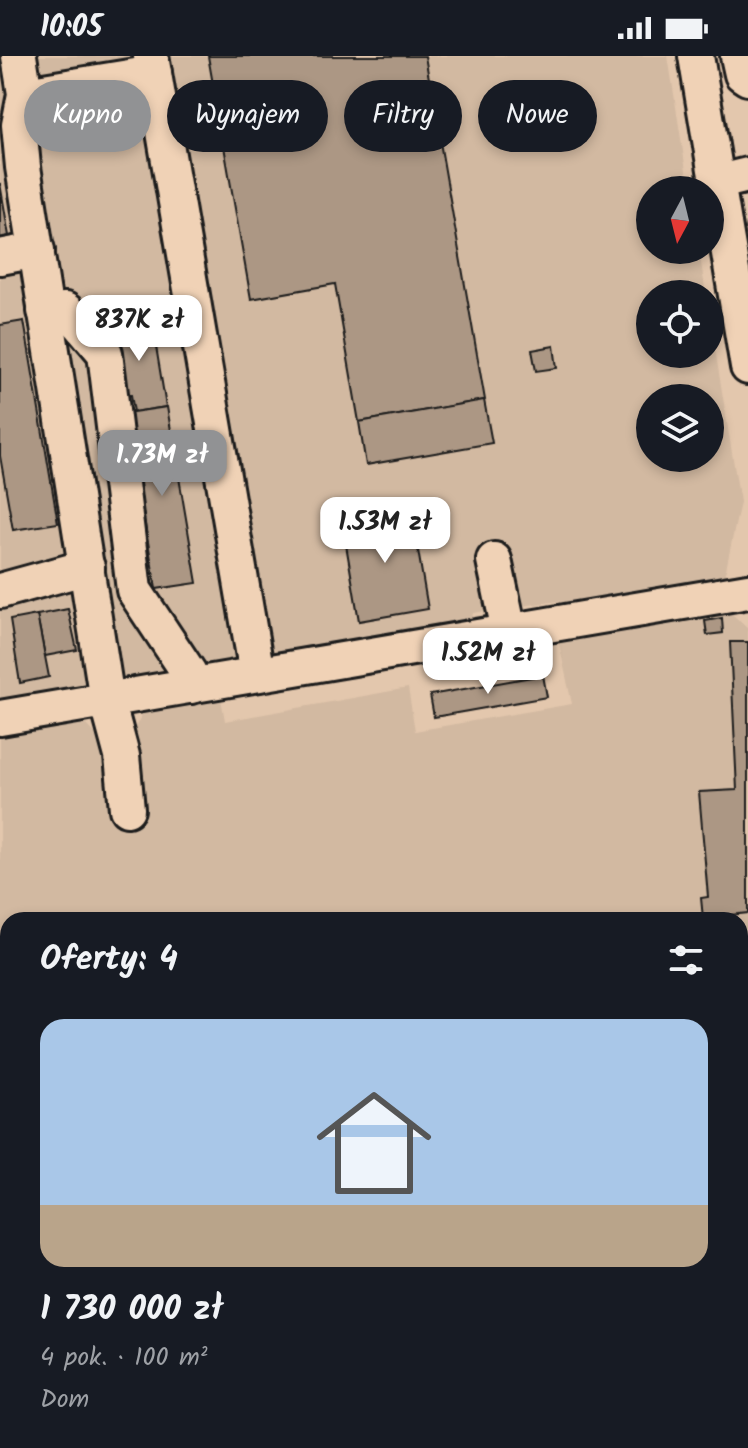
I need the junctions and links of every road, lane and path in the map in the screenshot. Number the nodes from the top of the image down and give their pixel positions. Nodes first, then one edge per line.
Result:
1 (19, 56) edge
2 (696, 56) edge
3 (738, 56) edge
4 (152, 64) edge
5 (748, 78) edge
6 (84, 80) edge
7 (24, 88) edge
8 (24, 99) edge
9 (734, 178) edge
10 (37, 250) junction
11 (0, 257) edge
12 (45, 311) junction
13 (748, 367) edge
14 (494, 560) dead end
15 (87, 567) junction
16 (0, 591) edge
17 (748, 591) edge
18 (509, 631) junction
19 (257, 674) junction
20 (191, 686) junction
21 (107, 700) junction
22 (0, 718) edge
23 (127, 809) dead end

1 - 7 street
2 - 9 street
3 - 5 street
4 - 6 street
4 - 19 street
8 - 10 street
9 - 13 street
10 - 11 street
10 - 12 street
12 - 15 street
12 - 20 street
14 - 18 street
15 - 16 street
15 - 21 street
17 - 18 street
18 - 19 street
19 - 20 street
20 - 21 street
21 - 22 street
21 - 23 street

